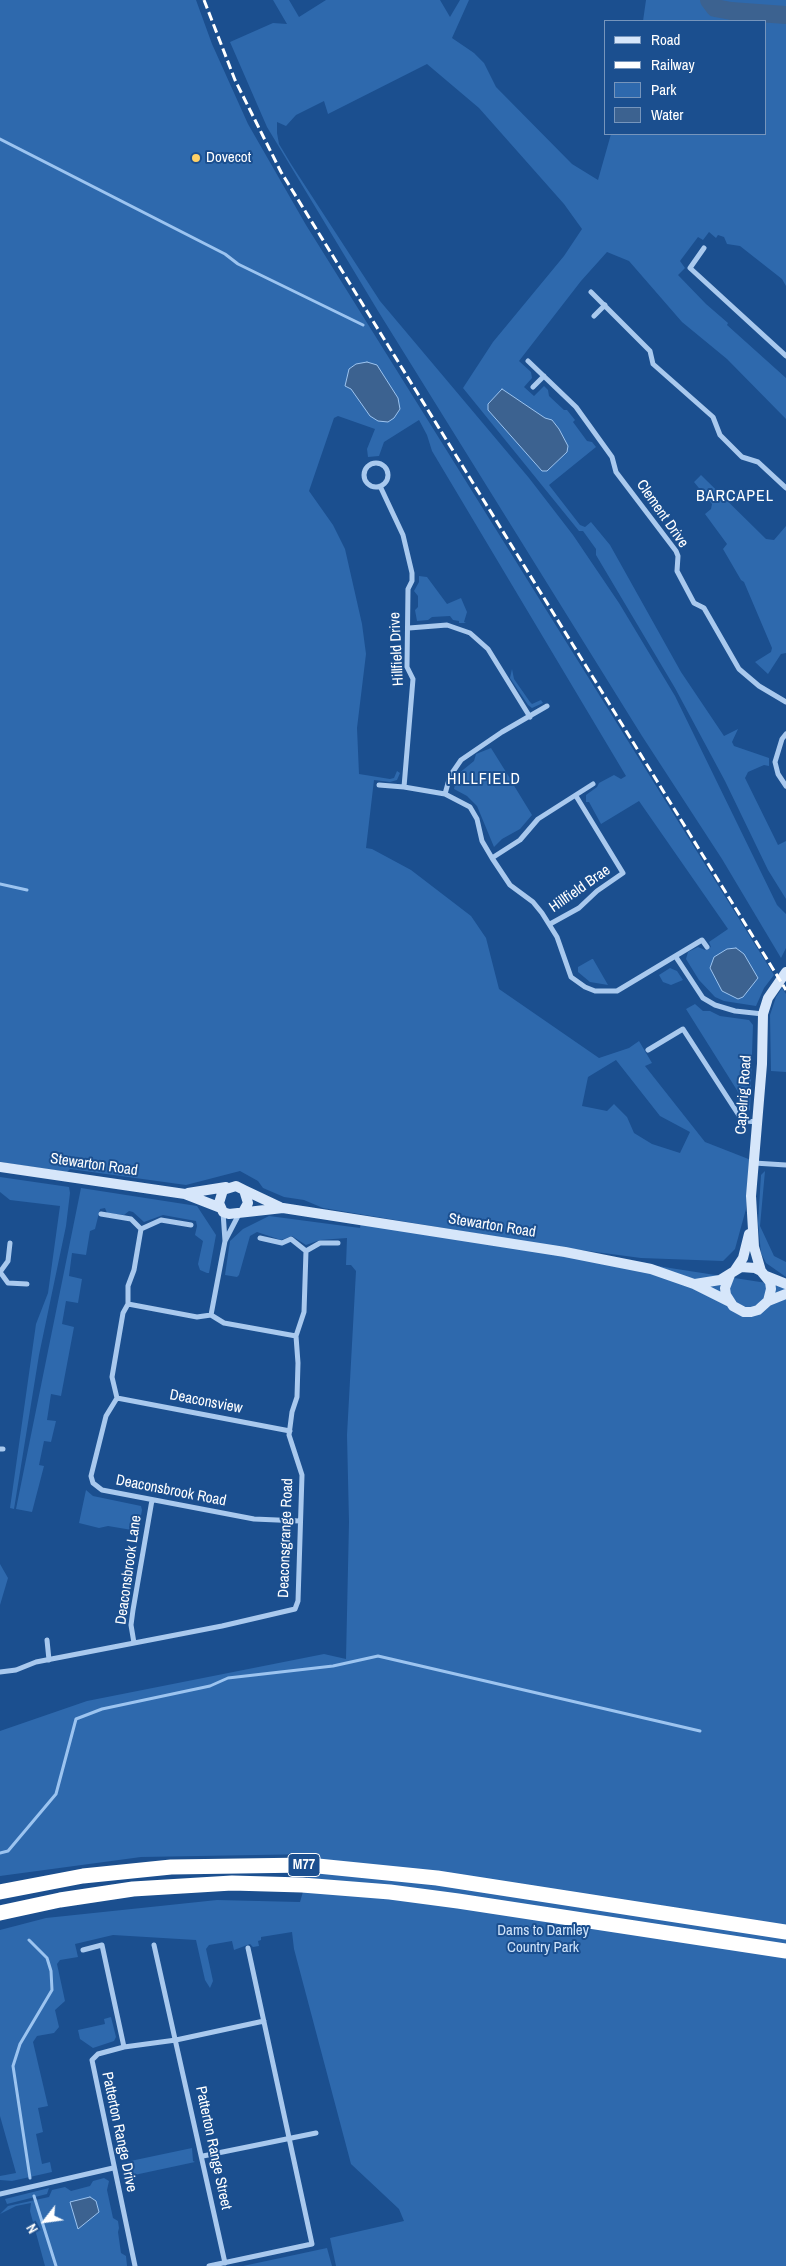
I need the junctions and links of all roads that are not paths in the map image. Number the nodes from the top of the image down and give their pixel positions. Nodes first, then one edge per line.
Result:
1 (704, 248) dead end
2 (591, 292) dead end
3 (605, 305) junction
4 (594, 316) dead end
5 (786, 356) edge
6 (528, 361) dead end
7 (544, 376) junction
8 (533, 387) dead end
9 (380, 486) junction
10 (786, 488) edge
11 (409, 628) junction
12 (786, 702) edge
13 (547, 706) dead end
14 (530, 717) junction
15 (786, 734) edge
16 (379, 784) dead end
17 (593, 784) dead end
18 (786, 786) edge
19 (404, 788) junction
20 (445, 794) junction
21 (576, 796) junction
22 (492, 858) junction
23 (550, 924) junction
24 (707, 947) dead end
25 (676, 957) junction
26 (786, 972) edge
27 (763, 1014) junction
28 (648, 1050) dead end
29 (757, 1122) junction
30 (754, 1163) junction
31 (786, 1165) edge
32 (0, 1167) edge
33 (227, 1187) junction
34 (244, 1190) junction
35 (185, 1194) junction
36 (284, 1208) junction
37 (222, 1210) junction
38 (241, 1213) junction
39 (101, 1214) dead end
40 (191, 1225) dead end
41 (751, 1226) junction
42 (141, 1229) junction
43 (260, 1238) dead end
44 (224, 1241) junction
45 (10, 1243) dead end
46 (338, 1243) dead end
47 (306, 1251) junction
48 (0, 1272) edge
49 (732, 1273) junction
50 (764, 1273) junction
51 (27, 1284) dead end
52 (694, 1284) junction
53 (786, 1284) edge
54 (786, 1294) edge
55 (728, 1301) junction
56 (768, 1301) junction
57 (128, 1304) junction
58 (211, 1315) junction
59 (296, 1336) junction
60 (117, 1398) junction
61 (290, 1431) junction
62 (152, 1500) junction
63 (300, 1521) junction
64 (46, 1640) dead end
65 (134, 1644) junction
66 (49, 1660) junction
67 (0, 1672) edge
68 (0, 1892) edge
69 (0, 1913) edge
70 (786, 1932) edge
71 (154, 1945) dead end
72 (248, 1948) dead end
73 (82, 1950) dead end
74 (786, 1951) edge
75 (264, 2021) junction
76 (176, 2040) junction
77 (124, 2047) junction
78 (316, 2133) dead end
79 (290, 2138) junction
80 (203, 2156) junction
81 (113, 2168) junction
82 (0, 2194) edge
83 (225, 2263) junction
84 (135, 2266) edge
85 (209, 2266) edge

1 - 5 street
2 - 3 street
3 - 4 street
3 - 10 street
6 - 7 street, Clement Drive
7 - 8 street
7 - 12 street, Clement Drive
9 - 9 street, Hillfield Drive
9 - 11 street, Hillfield Drive
11 - 14 street
11 - 19 street, Hillfield Drive
13 - 14 street
14 - 20 street
15 - 18 street
16 - 19 street
17 - 21 street
19 - 20 street
20 - 22 street
21 - 22 street
21 - 23 street, Hillfield Brae
22 - 23 street
23 - 25 street
24 - 25 street
25 - 27 street
26 - 27 main road, Capelrig Road
27 - 29 main road, Capelrig Road
28 - 29 street
29 - 30 main road, Capelrig Road
30 - 31 street
30 - 41 main road, Capelrig Road
32 - 35 main road, Stewarton Road
33 - 34 main road
33 - 35 main road, Stewarton Road
33 - 37 main road
34 - 36 main road, Stewarton Road
34 - 38 main road
35 - 37 main road, Stewarton Road
36 - 38 main road, Stewarton Road
36 - 52 main road, Stewarton Road
37 - 38 main road
37 - 44 street
38 - 44 street
39 - 42 street
40 - 42 street
41 - 49 main road, Capelrig Road
41 - 50 main road, Capelrig Road
42 - 57 street
43 - 47 street
44 - 58 street
45 - 48 street
46 - 47 street
47 - 59 street, Deaconsgrange Road
48 - 51 street
49 - 50 main road, Stewarton Road
49 - 52 main road, Stewarton Road
49 - 55 main road
50 - 53 main road, Stewarton Road
50 - 56 main road
52 - 55 main road, Stewarton Road
54 - 56 main road, Stewarton Road
55 - 56 main road, Stewarton Road
57 - 58 street
57 - 60 street
58 - 59 street
59 - 61 street, Deaconsgrange Road
60 - 61 street, Deaconsview
60 - 62 street, Deaconsbrook Road
61 - 63 street, Deaconsgrange Road
62 - 63 street, Deaconsbrook Road
62 - 65 street, Deaconsbrook Lane
63 - 65 street, Deaconsgrange Road
64 - 66 street
65 - 66 street, Deaconsgrange Road
66 - 67 street, Deaconsgrange Road
68 - 70 highway, M77
69 - 74 highway, M77
71 - 76 street, Patterton Range Street
72 - 75 street
73 - 77 street
75 - 76 street, Patterton Range Drive
75 - 79 street
76 - 77 street, Patterton Range Drive
76 - 80 street, Patterton Range Street
77 - 81 street, Patterton Range Drive
78 - 79 street
79 - 80 street
79 - 83 street
80 - 83 street, Patterton Range Street
81 - 82 street
81 - 84 street, Patterton Range Drive
83 - 85 street

